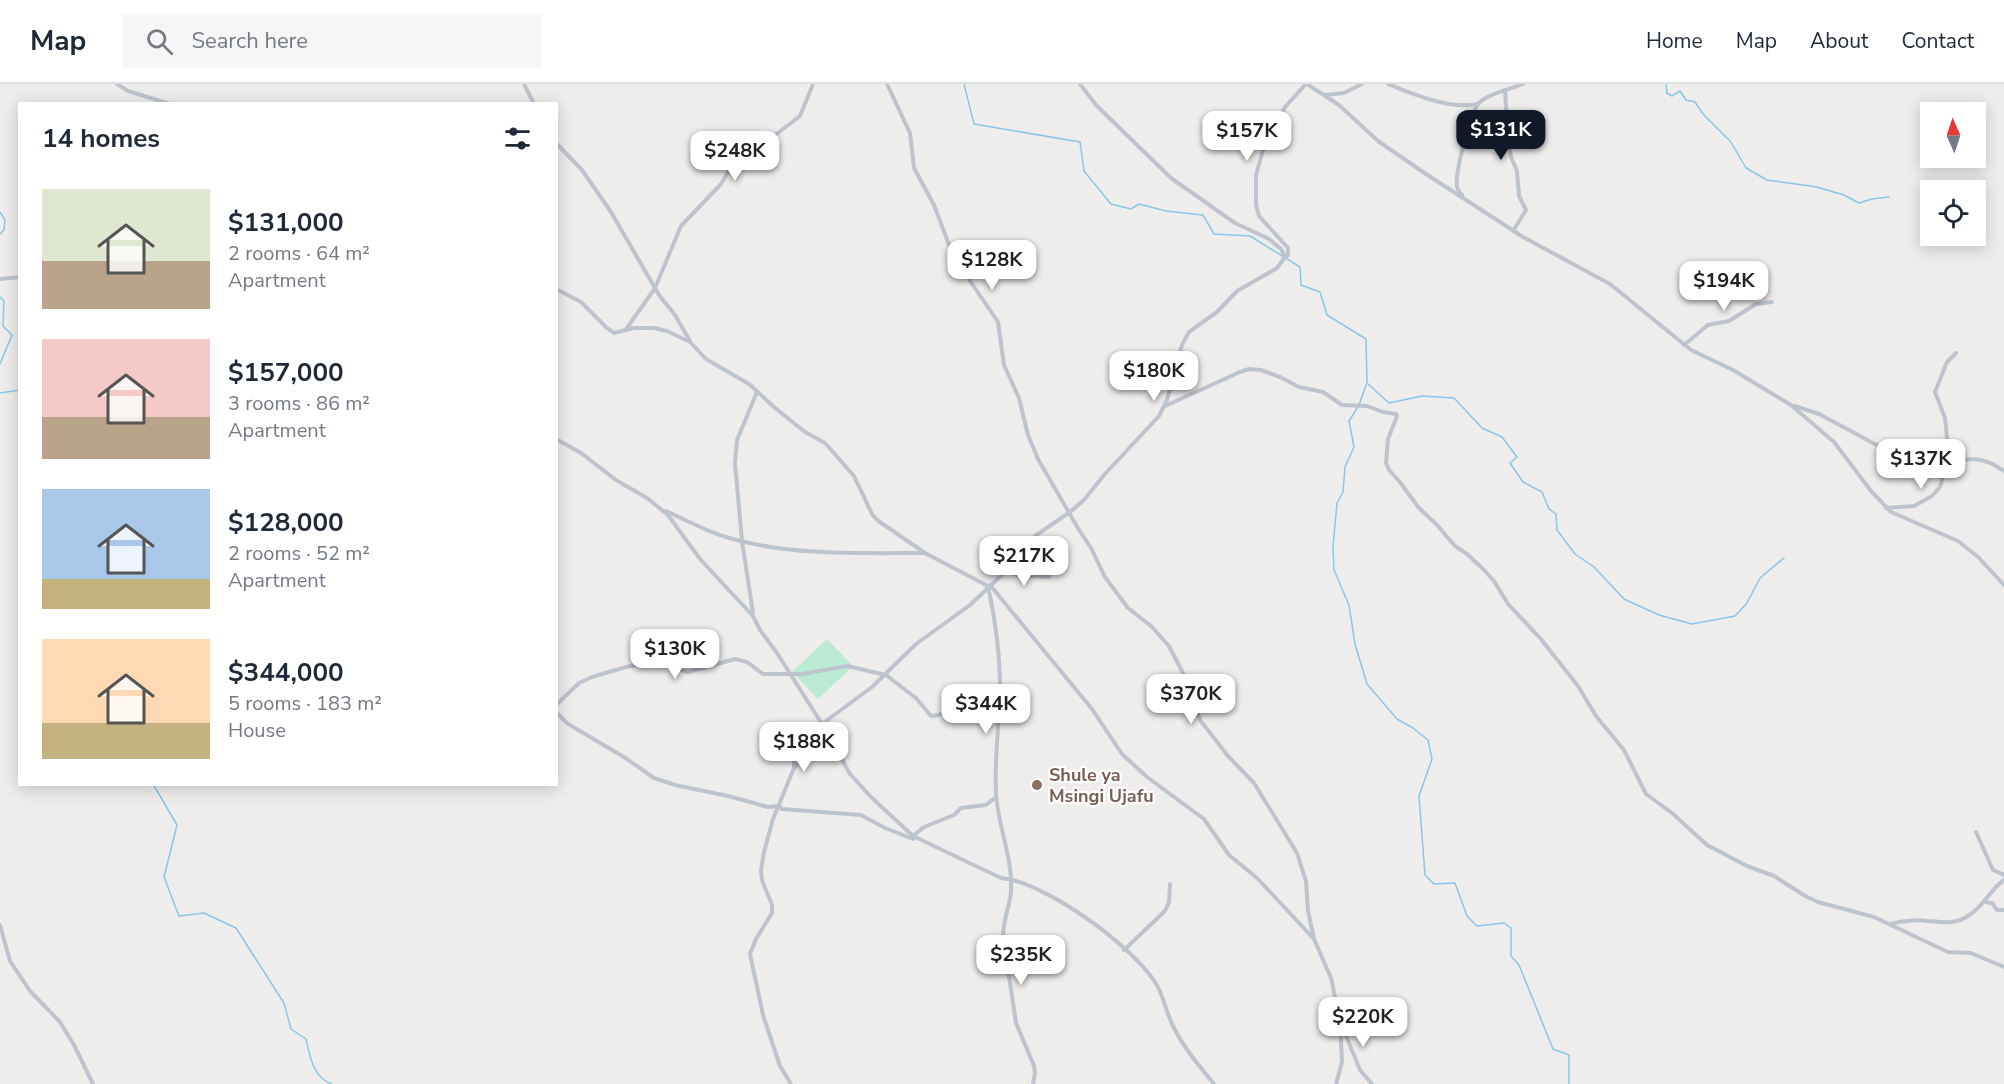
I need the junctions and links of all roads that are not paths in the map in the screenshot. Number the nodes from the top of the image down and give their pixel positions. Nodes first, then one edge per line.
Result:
1 (117, 84) edge
2 (524, 84) edge
3 (813, 84) edge
4 (887, 84) edge
5 (1080, 84) edge
6 (1307, 84) edge
7 (1362, 84) edge
8 (1388, 84) edge
9 (1523, 84) edge
10 (1505, 90) junction
11 (1325, 95) junction
12 (1482, 101) junction
13 (164, 102) edge
14 (533, 102) edge
15 (558, 145) edge
16 (1464, 198) junction
17 (1513, 231) junction
18 (1285, 257) junction
19 (18, 277) edge
20 (0, 279) edge
21 (655, 288) junction
22 (558, 290) edge
23 (1772, 302) dead end
24 (626, 329) junction
25 (690, 342) junction
26 (1684, 345) junction
27 (1956, 353) dead end
28 (757, 391) junction
29 (1791, 405) junction
30 (1165, 406) junction
31 (558, 441) edge
32 (1949, 452) junction
33 (1958, 459) junction
34 (1948, 463) junction
35 (2004, 471) edge
36 (1886, 508) junction
37 (662, 509) junction
38 (1070, 512) junction
39 (742, 541) junction
40 (925, 554) junction
41 (1007, 570) junction
42 (1049, 577) dead end
43 (2004, 585) edge
44 (989, 586) junction
45 (753, 616) junction
46 (790, 673) junction
47 (886, 675) junction
48 (1000, 690) junction
49 (558, 703) edge
50 (558, 714) edge
51 (822, 724) junction
52 (791, 736) dead end
53 (832, 741) junction
54 (794, 768) junction
55 (996, 796) junction
56 (779, 806) junction
57 (1976, 832) dead end
58 (913, 836) junction
59 (923, 841) junction
60 (2004, 874) edge
61 (1011, 879) junction
62 (2004, 880) edge
63 (1170, 884) dead end
64 (1984, 902) junction
65 (2004, 910) edge
66 (1889, 924) junction
67 (0, 925) edge
68 (1314, 939) junction
69 (1125, 950) junction
70 (3, 958) dead end
71 (9, 959) junction
72 (2004, 967) edge
73 (1340, 1021) junction
74 (93, 1084) edge
75 (791, 1084) edge
76 (1033, 1084) edge
77 (1214, 1084) edge
78 (1336, 1084) edge
79 (1372, 1084) edge

1 - 13 street
2 - 14 street
3 - 21 street
4 - 38 street
5 - 18 street
6 - 11 street
6 - 18 street
7 - 11 street
8 - 12 street
9 - 10 street
10 - 12 street
10 - 17 street
11 - 16 street
12 - 16 street
15 - 21 street
16 - 17 street
17 - 26 street
18 - 30 street
19 - 20 street
21 - 24 street
21 - 25 street
22 - 24 street
23 - 26 street
24 - 25 street
25 - 28 street
26 - 29 street
27 - 32 street
28 - 39 street
28 - 40 street
29 - 34 street
29 - 36 street
30 - 38 street
30 - 66 street
31 - 37 street
32 - 33 street
32 - 34 street
33 - 34 street
33 - 35 street
34 - 36 street
36 - 43 street
37 - 39 street
37 - 45 street
38 - 41 street
38 - 68 street
39 - 40 street
39 - 45 street
40 - 44 street
41 - 42 street
41 - 44 street
44 - 47 street
44 - 48 street
44 - 68 street
45 - 46 street
46 - 47 street
46 - 49 street
46 - 51 street
47 - 48 street
47 - 51 street
48 - 55 street
50 - 56 street
51 - 53 street
52 - 54 street
53 - 54 street
53 - 58 street
54 - 56 street
55 - 58 street
55 - 61 street
56 - 59 street
56 - 75 street
57 - 60 street
58 - 59 street
59 - 61 street
61 - 69 street
61 - 76 street
62 - 64 street
63 - 69 street
64 - 65 street
64 - 66 street
66 - 72 street
67 - 71 street
68 - 73 street
69 - 77 street
70 - 71 street
71 - 74 street
73 - 78 street
73 - 79 street

